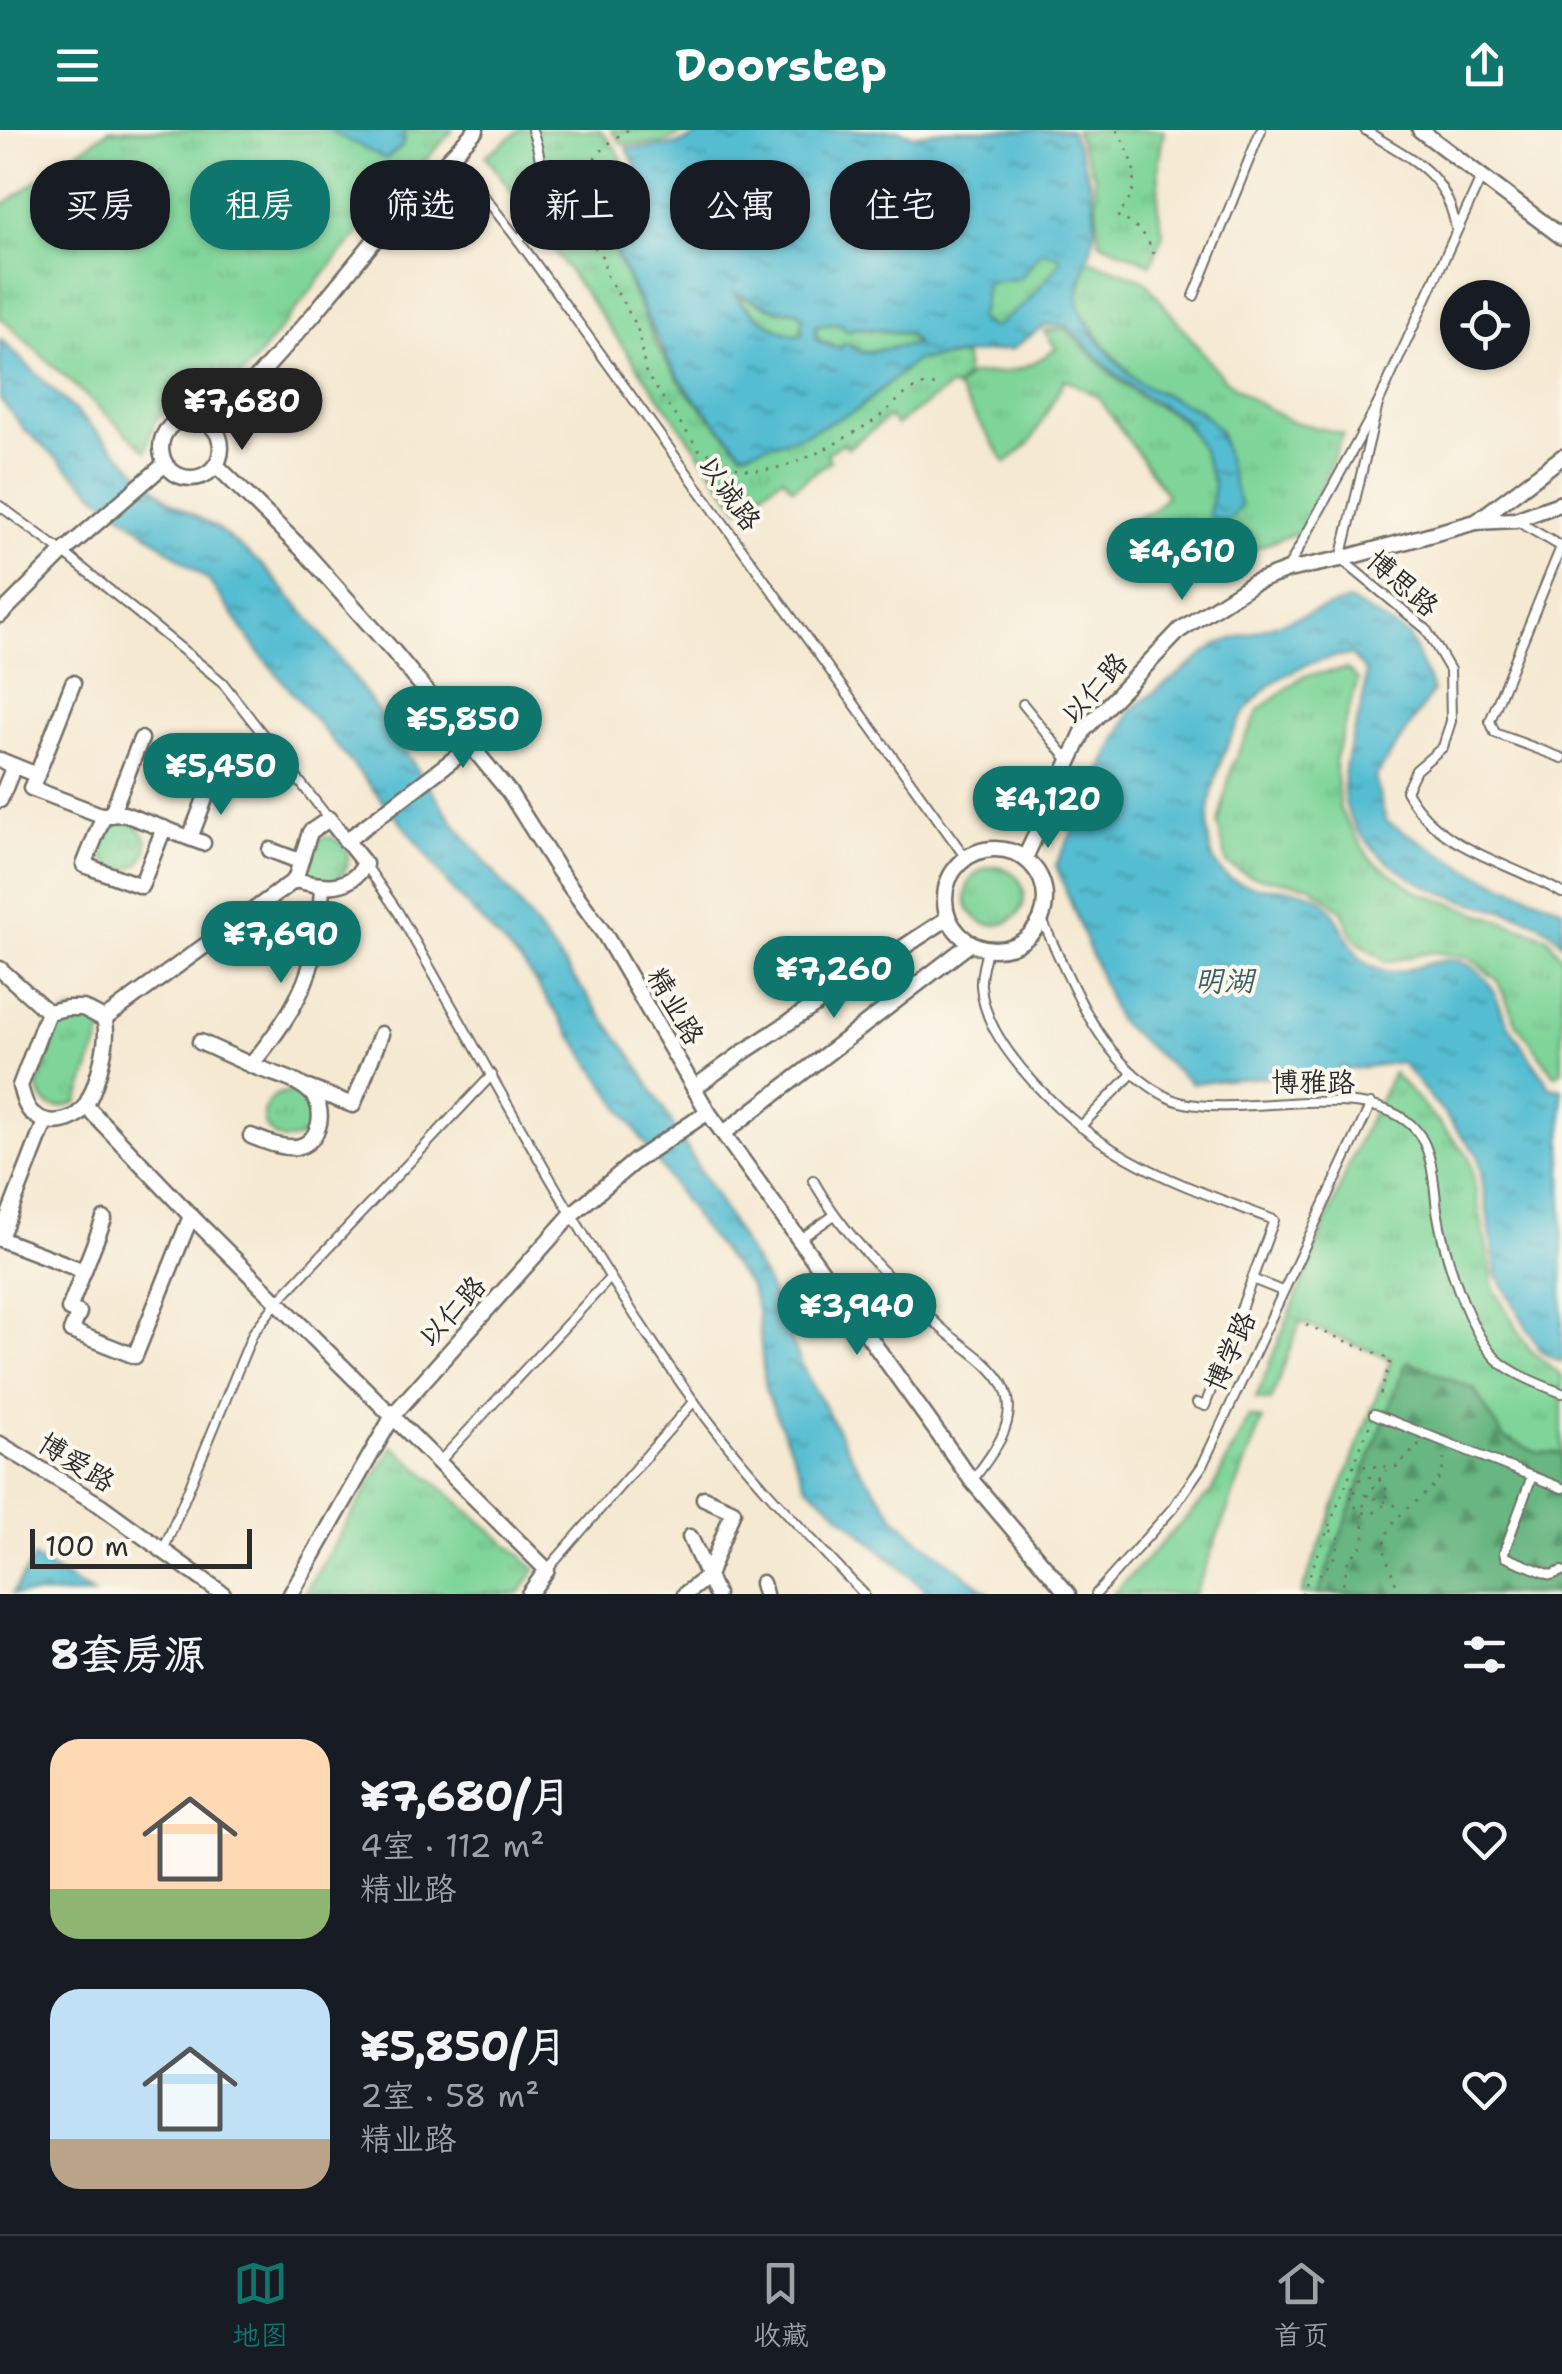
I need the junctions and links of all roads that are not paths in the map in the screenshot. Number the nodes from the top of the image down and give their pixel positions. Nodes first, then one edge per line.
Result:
1 (476, 130) edge
2 (532, 130) edge
3 (1261, 130) edge
4 (1366, 130) edge
5 (1420, 130) edge
6 (454, 158) junction
7 (541, 160) edge
8 (1481, 178) junction
9 (510, 230) edge
10 (1456, 231) junction
11 (1562, 237) edge
12 (526, 250) edge
13 (1194, 296) dead end
14 (1378, 404) junction
15 (213, 428) junction
16 (1562, 458) edge
17 (216, 465) junction
18 (160, 470) junction
19 (1562, 503) edge
20 (0, 506) edge
21 (1515, 520) junction
22 (1476, 522) junction
23 (1561, 547) edge
24 (63, 552) junction
25 (1341, 559) junction
26 (1552, 569) junction
27 (1288, 570) junction
28 (1562, 573) edge
29 (0, 615) edge
30 (73, 683) dead end
31 (1023, 704) dead end
32 (141, 739) dead end
33 (471, 746) junction
34 (1561, 755) edge
35 (1070, 762) junction
36 (7, 763) edge
37 (36, 775) junction
38 (211, 782) dead end
39 (0, 800) edge
40 (108, 815) junction
41 (330, 819) junction
42 (164, 828) junction
43 (346, 841) junction
44 (270, 850) dead end
45 (966, 858) junction
46 (1025, 858) junction
47 (299, 860) junction
48 (364, 864) junction
49 (295, 880) junction
50 (322, 887) junction
51 (1562, 893) edge
52 (948, 918) junction
53 (1041, 918) junction
54 (971, 943) junction
55 (986, 948) junction
56 (0, 969) edge
57 (48, 1012) junction
58 (104, 1019) junction
59 (382, 1034) dead end
60 (200, 1042) dead end
61 (251, 1065) junction
62 (1133, 1073) junction
63 (492, 1075) junction
64 (307, 1088) junction
65 (694, 1088) junction
66 (1371, 1104) junction
67 (86, 1106) junction
68 (708, 1112) junction
69 (45, 1122) junction
70 (1080, 1127) junction
71 (724, 1134) junction
72 (251, 1136) dead end
73 (813, 1180) dead end
74 (572, 1214) junction
75 (191, 1216) junction
76 (832, 1216) junction
77 (104, 1220) dead end
78 (0, 1239) edge
79 (800, 1240) junction
80 (84, 1272) junction
81 (610, 1278) junction
82 (1252, 1279) junction
83 (1282, 1291) junction
84 (278, 1301) junction
85 (1562, 1393) edge
86 (694, 1402) junction
87 (394, 1414) junction
88 (1374, 1414) road end
89 (1226, 1416) junction
90 (0, 1444) edge
91 (440, 1460) junction
92 (1532, 1476) junction
93 (972, 1481) junction
94 (1562, 1488) edge
95 (704, 1498) dead end
96 (690, 1537) dead end
97 (163, 1551) junction
98 (548, 1570) junction
99 (1562, 1571) edge
100 (708, 1576) junction
101 (532, 1593) edge
102 (223, 1594) edge
103 (291, 1594) edge
104 (685, 1594) edge
105 (716, 1594) edge
106 (864, 1594) edge
107 (1068, 1594) edge
108 (1096, 1594) edge

1 - 6 street
2 - 7 lane
3 - 13 lane
4 - 10 lane
5 - 8 street
6 - 9 lane, 以诚路
6 - 15 street
8 - 10 lane
8 - 11 street
10 - 14 lane
12 - 45 lane, 以诚路
14 - 25 lane
14 - 27 lane
15 - 17 street
15 - 18 street
16 - 22 street, 以仁路
17 - 18 street
17 - 33 street, 精业路
18 - 24 street
19 - 21 street, 以仁路
20 - 24 lane
21 - 22 street, 以仁路
21 - 23 lane
22 - 25 street, 以仁路
23 - 26 lane
24 - 29 street
24 - 41 lane
25 - 27 street, 以仁路
25 - 51 lane, 博思路
26 - 28 lane
26 - 34 lane
27 - 35 street, 以仁路
30 - 37 street
31 - 35 lane
32 - 40 street
33 - 43 street
33 - 65 street, 精业路
35 - 46 street, 以仁路
36 - 37 street
36 - 39 street
37 - 40 street
38 - 42 street
40 - 42 street
40 - 42 street
41 - 43 street
41 - 47 street
43 - 48 street
44 - 47 street
45 - 46 street
45 - 52 street
46 - 53 street
47 - 49 street
48 - 50 street
48 - 63 lane
49 - 50 street
49 - 58 street
50 - 61 street
52 - 54 street
52 - 65 street
53 - 55 street
53 - 62 lane, 博雅路
54 - 55 street
54 - 71 street
55 - 70 lane
56 - 57 street
57 - 58 street
57 - 69 street
58 - 67 street
59 - 64 street
60 - 61 street
61 - 64 street
62 - 66 lane, 博雅路
62 - 70 lane
63 - 74 lane
63 - 84 lane
64 - 72 street
65 - 68 street, 精业路
66 - 83 lane, 博学路
66 - 85 lane, 博雅路
67 - 69 street
67 - 75 street
68 - 71 street, 精业路
68 - 74 street, 以仁路
69 - 78 street
70 - 82 lane
71 - 79 street, 精业路
73 - 76 lane
74 - 81 lane
74 - 87 street, 以仁路
75 - 80 street
75 - 84 street
76 - 79 lane
76 - 93 lane
77 - 80 street
78 - 80 street
79 - 93 street, 精业路
81 - 86 lane
81 - 91 lane
82 - 83 lane
82 - 89 lane
83 - 89 lane, 博学路
84 - 87 street
84 - 97 lane
86 - 98 lane
86 - 106 lane
87 - 91 street
87 - 103 street, 以仁路
88 - 92 lane
89 - 108 lane, 博学路
90 - 97 street, 博爱路
91 - 98 street
92 - 94 lane
92 - 99 lane
93 - 107 street, 精业路
95 - 100 street
96 - 100 street
97 - 102 street, 博爱路
98 - 101 street
100 - 104 street
100 - 105 street

